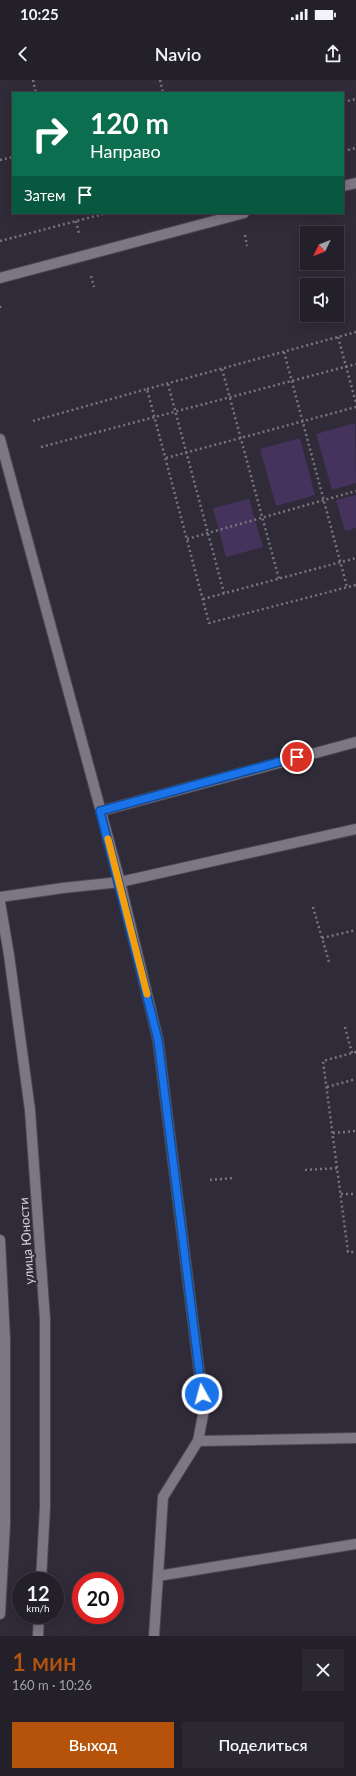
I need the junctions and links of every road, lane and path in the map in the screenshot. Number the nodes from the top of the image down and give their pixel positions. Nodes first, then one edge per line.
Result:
1 (33, 80) edge
2 (160, 80) edge
3 (36, 92) edge
4 (163, 92) edge
5 (356, 99) edge
6 (344, 102) edge
7 (356, 148) edge
8 (344, 151) edge
9 (12, 157) edge
10 (0, 160) edge
11 (356, 183) edge
12 (344, 186) edge
13 (103, 214) edge
14 (240, 214) edge
15 (0, 241) edge
16 (0, 278) edge
17 (0, 306) edge
18 (2, 311) dead end
19 (356, 332) edge
20 (338, 336) junction
21 (284, 352) junction
22 (356, 364) edge
23 (346, 367) junction
24 (222, 369) junction
25 (292, 381) junction
26 (168, 384) junction
27 (147, 389) junction
28 (230, 397) junction
29 (356, 403) edge
30 (356, 407) edge
31 (176, 412) junction
32 (155, 417) junction
33 (33, 421) dead end
34 (303, 422) junction
35 (241, 438) junction
36 (0, 440) edge
37 (40, 447) dead end
38 (186, 452) junction
39 (166, 458) junction
40 (356, 491) edge
41 (324, 500) junction
42 (262, 518) junction
43 (208, 533) junction
44 (187, 539) junction
45 (356, 558) edge
46 (341, 562) junction
47 (279, 578) junction
48 (356, 585) edge
49 (347, 587) junction
50 (224, 593) junction
51 (203, 599) junction
52 (356, 742) edge
53 (100, 811) junction
54 (356, 829) edge
55 (120, 882) junction
56 (0, 897) edge
57 (0, 902) edge
58 (313, 907) dead end
59 (356, 930) edge
60 (322, 938) junction
61 (329, 962) dead end
62 (345, 1027) dead end
63 (356, 1052) edge
64 (352, 1053) junction
65 (356, 1079) edge
66 (326, 1087) junction
67 (356, 1131) edge
68 (332, 1133) junction
69 (337, 1168) junction
70 (305, 1170) dead end
71 (234, 1178) dead end
72 (210, 1180) dead end
73 (340, 1194) junction
74 (356, 1194) edge
75 (0, 1240) edge
76 (356, 1252) edge
77 (356, 1438) edge
78 (198, 1441) junction
79 (356, 1544) edge
80 (41, 1572) edge
81 (158, 1576) junction
82 (0, 1614) edge
83 (39, 1624) edge
84 (38, 1636) edge
85 (154, 1636) edge

1 - 3 path
2 - 4 path
5 - 6 path
7 - 8 path
9 - 10 path
11 - 12 street
13 - 15 path
14 - 16 street
17 - 18 path
19 - 20 path
20 - 21 path
20 - 23 path
21 - 24 path
21 - 25 path
22 - 23 path
23 - 25 path
23 - 29 path
24 - 26 path
24 - 28 path
25 - 28 path
25 - 34 path
26 - 27 path
26 - 31 path
27 - 32 path
27 - 33 path
28 - 31 path
28 - 35 path
30 - 34 path
31 - 32 path
31 - 38 path
32 - 37 path
32 - 39 path
34 - 35 path
34 - 41 path
35 - 38 path
35 - 42 path
36 - 53 street
38 - 39 path
38 - 43 path
39 - 44 path
40 - 41 path
41 - 42 path
41 - 46 path
42 - 43 path
42 - 47 path
43 - 44 path
43 - 50 path
44 - 51 path
45 - 46 path
46 - 47 path
46 - 49 path
47 - 50 path
48 - 49 path
49 - 51 path
50 - 51 path
52 - 53 street
53 - 55 street
54 - 55 street
55 - 56 street
55 - 78 street
57 - 80 street, улица Юности
58 - 60 path
59 - 60 path
60 - 61 path
62 - 64 path
63 - 64 path
64 - 66 path
65 - 66 path
66 - 68 path
67 - 68 path
68 - 69 path
69 - 70 path
69 - 73 path
71 - 72 path
73 - 74 path
73 - 76 path
75 - 82 street, улица Юности
77 - 78 street
78 - 81 street
79 - 81 street
81 - 85 street
83 - 84 street

